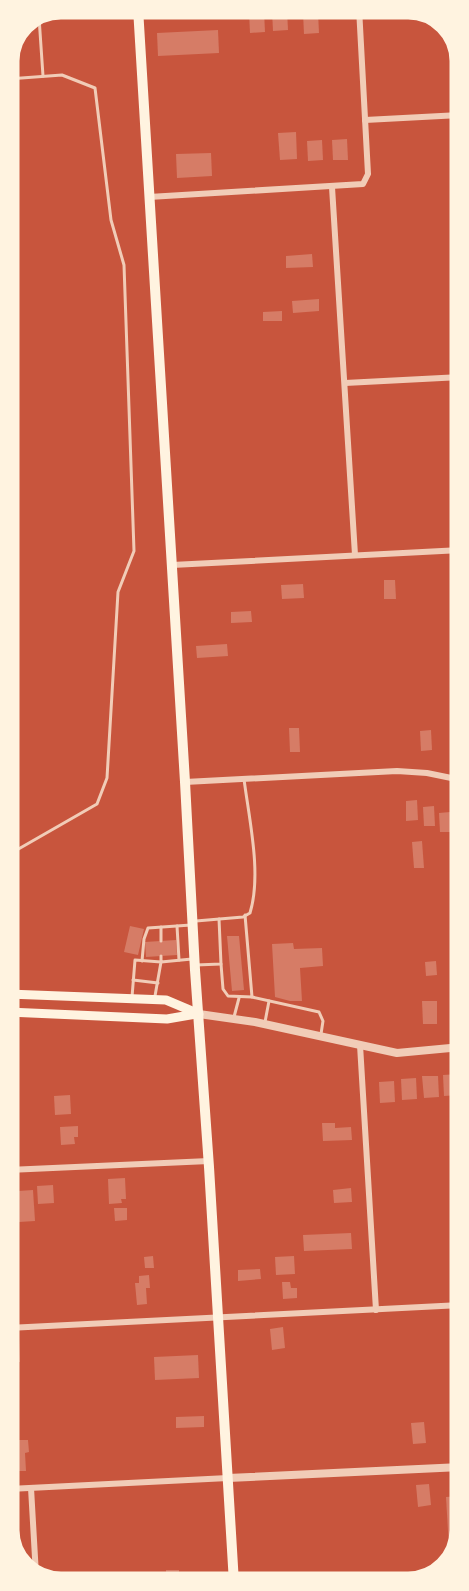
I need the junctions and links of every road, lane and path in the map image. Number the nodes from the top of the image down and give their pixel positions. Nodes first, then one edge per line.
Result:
1 (139, 18) edge
2 (360, 18) edge
3 (39, 24) edge
4 (42, 76) junction
5 (18, 78) edge
6 (451, 115) edge
7 (365, 120) junction
8 (332, 187) junction
9 (149, 197) junction
10 (451, 378) edge
11 (345, 383) junction
12 (451, 550) edge
13 (355, 555) junction
14 (172, 566) junction
15 (451, 778) edge
16 (244, 779) junction
17 (185, 782) junction
18 (18, 849) edge
19 (245, 915) junction
20 (219, 919) junction
21 (192, 923) junction
22 (177, 926) junction
23 (161, 927) junction
24 (161, 941) dead end
25 (161, 956) dead end
26 (179, 960) junction
27 (142, 961) junction
28 (161, 962) junction
29 (194, 962) junction
30 (221, 964) junction
31 (133, 980) junction
32 (158, 983) junction
33 (18, 994) edge
34 (252, 997) junction
35 (239, 998) junction
36 (132, 999) junction
37 (155, 1000) junction
38 (269, 1001) junction
39 (18, 1012) edge
40 (199, 1014) junction
41 (234, 1019) junction
42 (264, 1024) junction
43 (321, 1036) junction
44 (360, 1045) junction
45 (451, 1048) edge
46 (209, 1161) junction
47 (18, 1170) edge
48 (451, 1306) edge
49 (376, 1310) junction
50 (219, 1318) junction
51 (18, 1328) edge
52 (451, 1467) edge
53 (228, 1478) junction
54 (31, 1488) junction
55 (18, 1489) edge
56 (35, 1564) edge
57 (233, 1573) edge

1 - 9 main road
2 - 7 street
3 - 4 lane
4 - 5 lane
4 - 18 lane
6 - 7 street
7 - 8 street
8 - 9 street
8 - 11 street
9 - 14 main road
10 - 11 street
11 - 13 street
12 - 13 street
13 - 14 street
14 - 17 main road
15 - 16 street
16 - 17 street
16 - 19 lane
17 - 21 main road
19 - 20 lane
19 - 34 lane
20 - 21 lane
20 - 30 lane
21 - 22 lane
21 - 29 main road
22 - 23 lane
22 - 26 lane
23 - 24 lane
23 - 27 lane
25 - 28 lane
26 - 28 lane
26 - 29 lane
27 - 28 lane
27 - 31 lane
28 - 32 lane
29 - 30 lane
29 - 40 main road
30 - 35 lane
31 - 32 lane
31 - 36 lane
32 - 37 lane
33 - 36 main road
34 - 35 lane
34 - 38 lane
35 - 41 lane
36 - 37 main road
37 - 40 main road
38 - 42 lane
38 - 43 lane
39 - 40 main road
40 - 41 street
40 - 46 main road
41 - 42 street
42 - 43 street
43 - 44 street
44 - 45 street
44 - 49 street
46 - 47 street
46 - 50 main road
48 - 49 street
49 - 50 street
50 - 51 street
50 - 53 main road
52 - 53 street
53 - 54 street
53 - 57 main road
54 - 55 street
54 - 56 street

